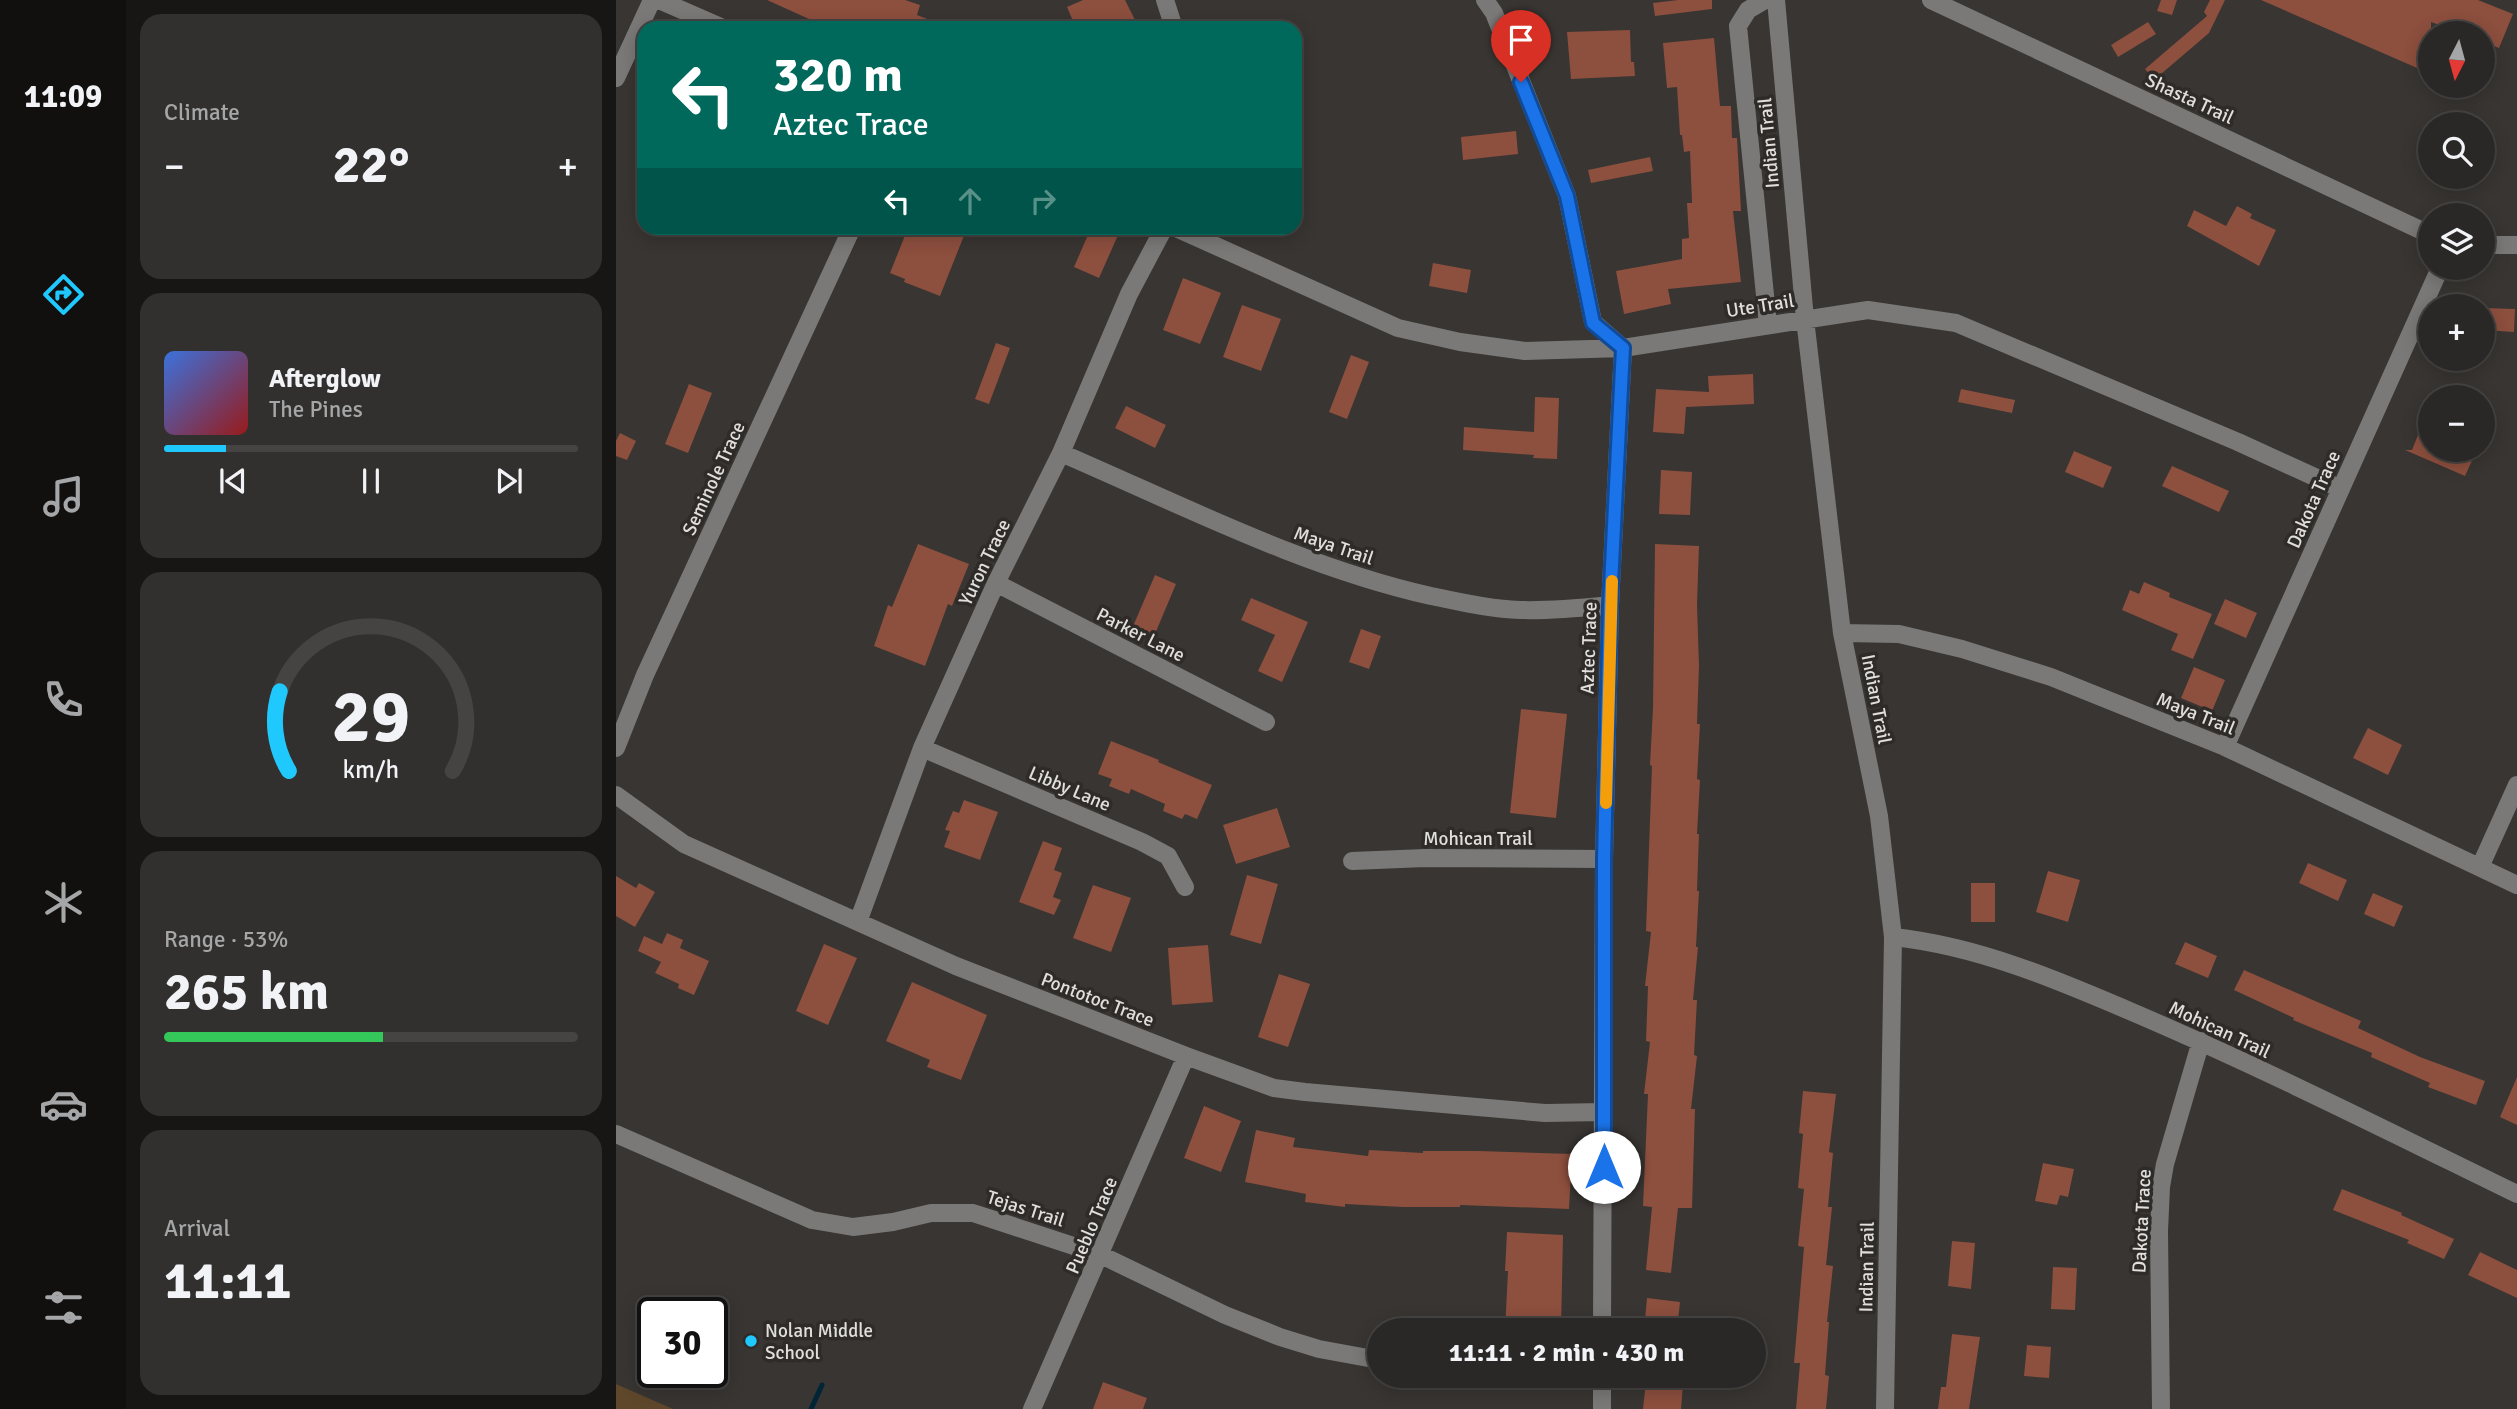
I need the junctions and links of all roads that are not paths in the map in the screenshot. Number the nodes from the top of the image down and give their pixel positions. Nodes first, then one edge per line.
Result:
1 (652, 0) edge
2 (659, 0) edge
3 (1165, 0) edge
4 (1485, 0) edge
5 (1765, 0) edge
6 (1776, 0) edge
7 (1931, 0) edge
8 (642, 21) edge
9 (707, 21) edge
10 (1172, 21) edge
11 (637, 32) edge
12 (616, 78) edge
13 (2418, 230) edge
14 (849, 235) edge
15 (1160, 235) edge
16 (1192, 235) edge
17 (2495, 245) edge
18 (2517, 245) edge
19 (2435, 280) edge
20 (1805, 319) junction
21 (1768, 325) junction
22 (1623, 348) junction
23 (1060, 453) junction
24 (2341, 489) junction
25 (996, 583) junction
26 (1610, 605) junction
27 (1843, 633) junction
28 (1266, 722) dead end
29 (2225, 747) junction
30 (616, 748) edge
31 (922, 748) junction
32 (2517, 785) edge
33 (616, 794) edge
34 (1604, 859) junction
35 (1352, 861) dead end
36 (2480, 867) junction
37 (2517, 885) edge
38 (1185, 887) dead end
39 (858, 922) junction
40 (1893, 937) junction
41 (2200, 1041) junction
42 (1186, 1056) junction
43 (1604, 1112) junction
44 (616, 1134) edge
45 (2517, 1194) edge
46 (1101, 1255) junction
47 (1602, 1318) edge
48 (1367, 1358) edge
49 (1602, 1388) edge
50 (1032, 1409) edge
51 (1602, 1409) edge
52 (1885, 1409) edge
53 (2161, 1409) edge

1 - 8 street
2 - 9 street
3 - 10 street
4 - 22 street
5 - 21 street
6 - 20 street, Indian Trail
7 - 13 street, Shasta Trail
11 - 12 street
14 - 30 street, Seminole Trace
15 - 23 street, Yuron Trace
16 - 22 street, Ute Trail
17 - 18 street
19 - 24 street, Dakota Trace
20 - 21 street, Ute Trail
20 - 24 street, Ute Trail
20 - 27 street, Indian Trail
21 - 22 street, Ute Trail
22 - 26 street, Aztec Trace
23 - 25 street, Yuron Trace
23 - 26 street, Maya Trail
24 - 29 street, Dakota Trace
25 - 28 street, Parker Lane
25 - 31 street, Yuron Trace
26 - 34 street, Aztec Trace
27 - 29 street, Maya Trail
27 - 40 street, Indian Trail
29 - 36 street, Maya Trail
31 - 38 street, Libby Lane
31 - 39 street, Yuron Trace
32 - 36 street
33 - 39 street, Pontotoc Trace
34 - 35 street, Mohican Trail
34 - 43 street, Aztec Trace
36 - 37 street, Maya Trail
39 - 42 street, Pontotoc Trace
40 - 41 street, Mohican Trail
40 - 52 street, Indian Trail
41 - 45 street, Mohican Trail
41 - 53 street, Dakota Trace
42 - 43 street, Pontotoc Trace
42 - 46 street, Pueblo Trace
43 - 47 street, Aztec Trace
44 - 46 street, Tejas Trail
46 - 48 street, Tejas Trail
46 - 50 street, Pueblo Trace
49 - 51 street

